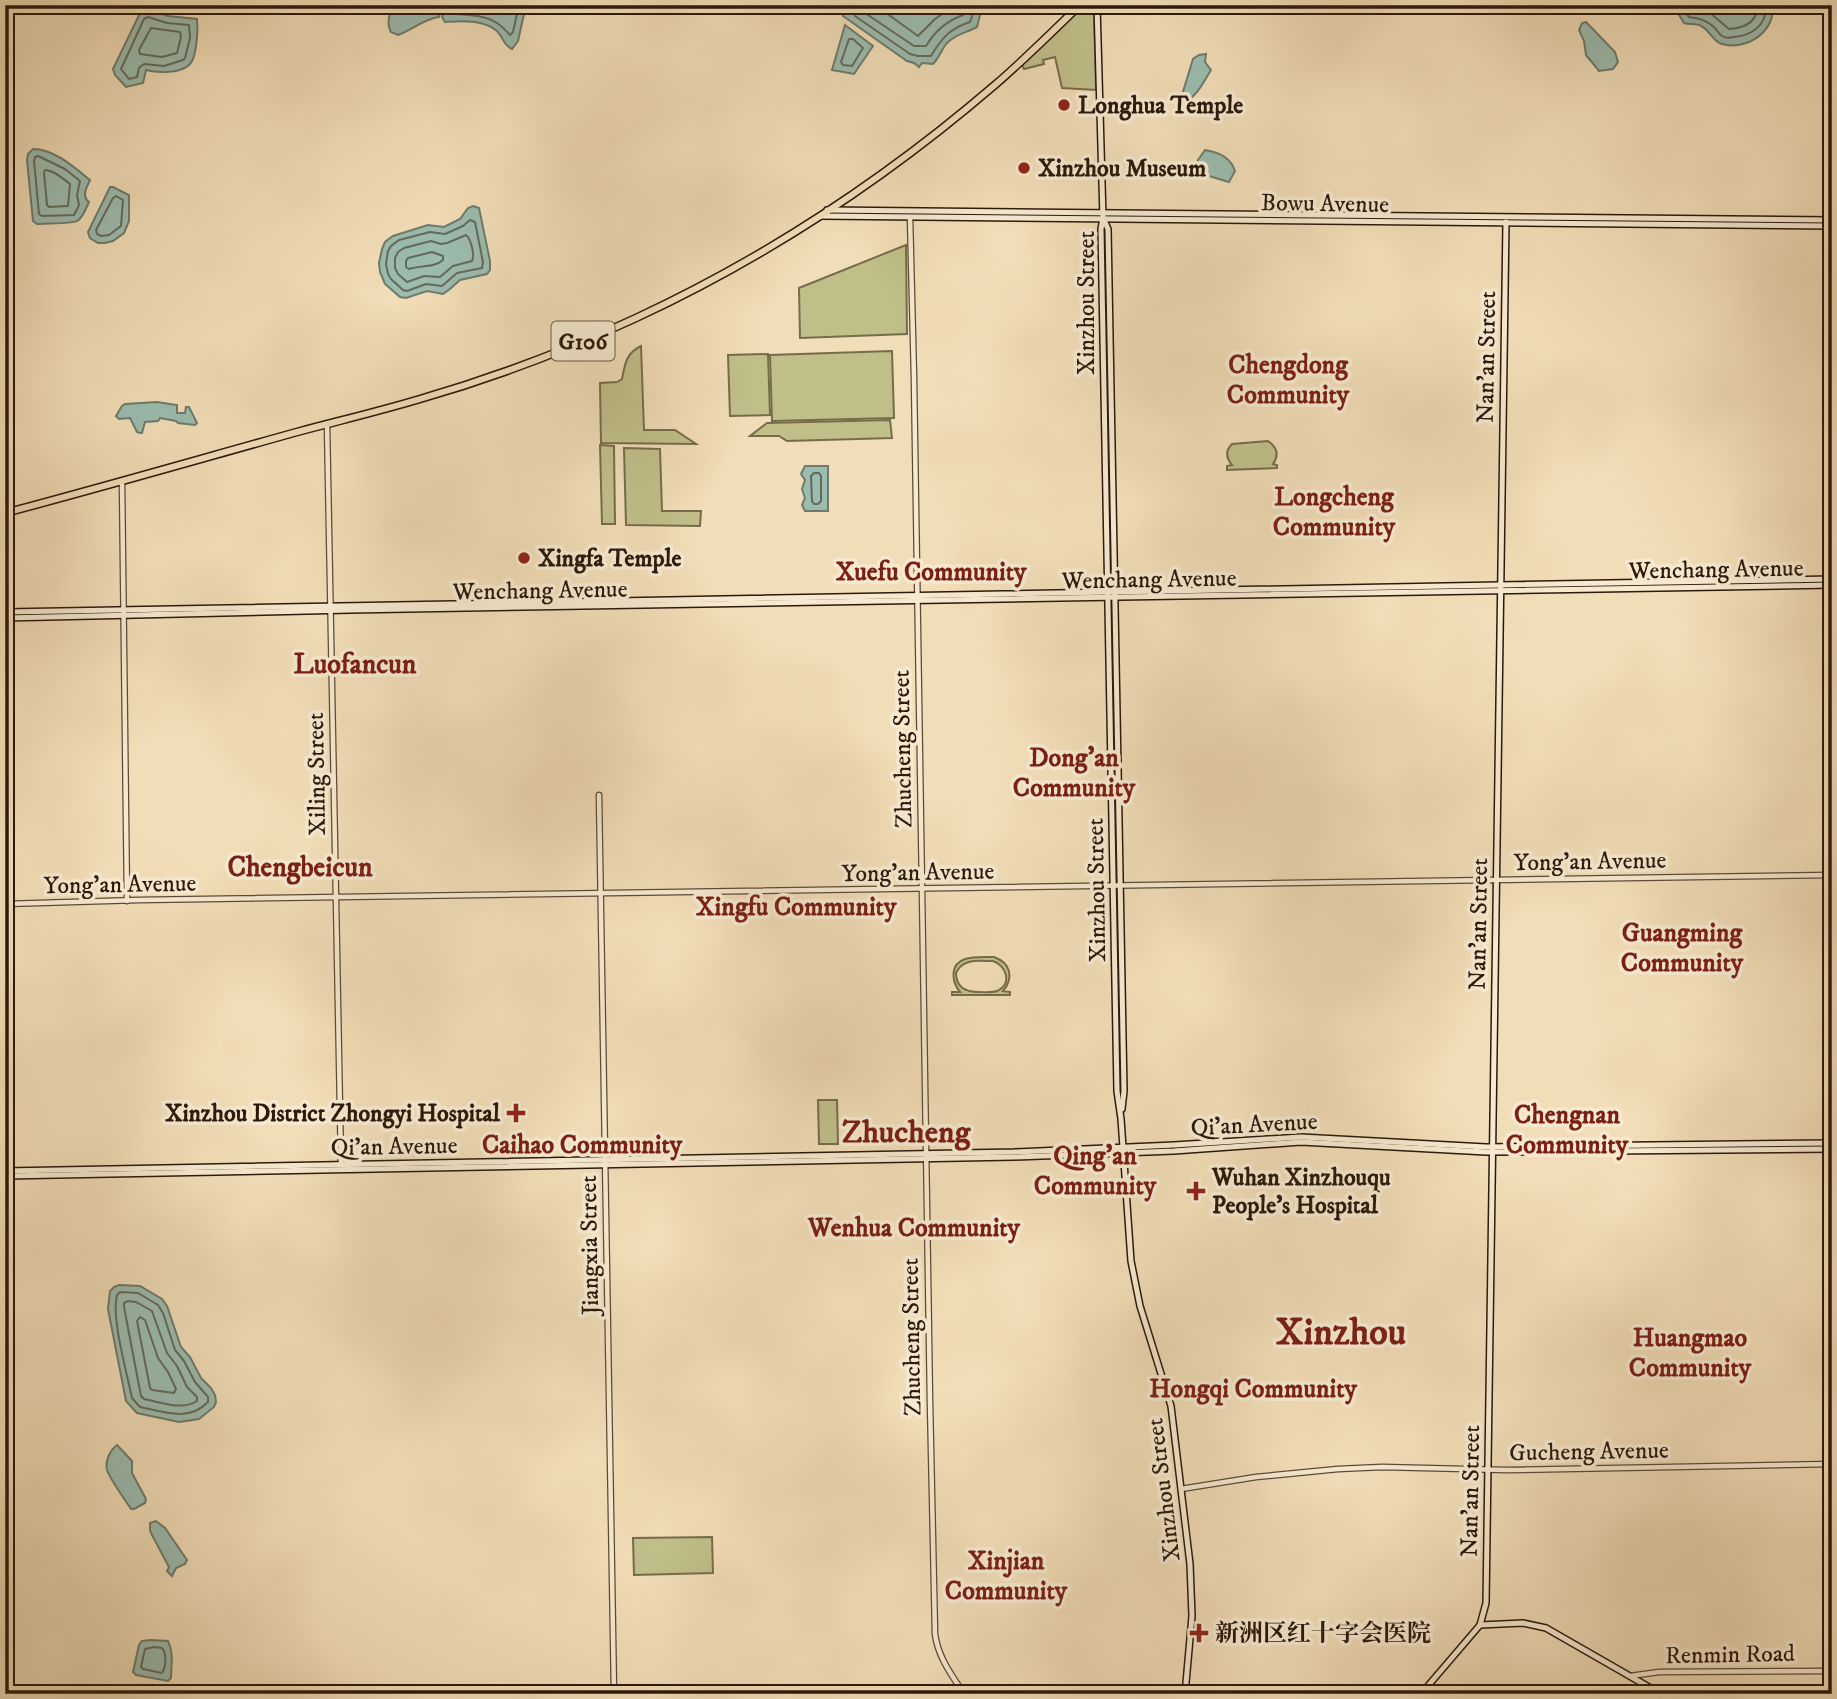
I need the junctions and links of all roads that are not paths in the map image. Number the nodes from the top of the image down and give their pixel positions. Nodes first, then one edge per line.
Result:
1 (1080, 5) edge
2 (1097, 5) edge
3 (827, 210) junction
4 (818, 216) junction
5 (1103, 216) junction
6 (909, 217) junction
7 (1832, 220) edge
8 (1506, 222) junction
9 (1832, 226) edge
10 (327, 424) junction
11 (122, 481) junction
12 (5, 513) edge
13 (1832, 579) edge
14 (1832, 585) edge
15 (1501, 588) junction
16 (1111, 595) junction
17 (917, 598) junction
18 (331, 608) junction
19 (5, 612) edge
20 (124, 613) junction
21 (5, 618) edge
22 (599, 795) dead end
23 (1832, 875) edge
24 (1496, 880) junction
25 (1117, 886) junction
26 (922, 889) junction
27 (600, 894) junction
28 (336, 897) junction
29 (127, 901) junction
30 (5, 904) edge
31 (1832, 1143) edge
32 (1493, 1149) junction
33 (1832, 1149) edge
34 (1123, 1151) junction
35 (926, 1156) junction
36 (605, 1162) junction
37 (341, 1164) junction
38 (5, 1171) edge
39 (5, 1176) edge
40 (1832, 1464) edge
41 (1488, 1469) junction
42 (1181, 1489) junction
43 (1480, 1625) junction
44 (1832, 1671) edge
45 (1629, 1676) junction
46 (614, 1694) edge
47 (964, 1694) edge
48 (1185, 1694) edge
49 (1421, 1694) edge
50 (1661, 1694) edge

1 - 3 highway, G106
2 - 5 main road, Xinzhou Street
3 - 4 highway, G106
3 - 5 main road, Bowu Avenue
4 - 6 main road, Bowu Avenue
4 - 10 highway, G106
5 - 6 main road, Bowu Avenue
5 - 7 main road, Bowu Avenue
5 - 8 main road, Bowu Avenue
5 - 16 main road, Xinzhou Street
6 - 17 street, Zhucheng Street
8 - 9 main road, Bowu Avenue
8 - 15 main road, Nan'an Street
10 - 11 highway, G106
10 - 18 street, Xiling Street
11 - 12 highway, G106
11 - 20 street
13 - 15 main road, Wenchang Avenue
14 - 15 main road, Wenchang Avenue
15 - 16 main road, Wenchang Avenue
15 - 24 main road, Nan'an Street
16 - 17 main road, Wenchang Avenue
16 - 25 main road, Xinzhou Street
17 - 18 main road, Wenchang Avenue
17 - 26 street, Zhucheng Street
18 - 20 main road, Wenchang Avenue
18 - 28 street, Xiling Street
19 - 20 main road, Wenchang Avenue
20 - 21 main road, Wenchang Avenue
20 - 29 street
22 - 27 street, Jiangxia Street
23 - 24 street, Yong'an Avenue
24 - 25 street, Yong'an Avenue
24 - 32 main road, Nan'an Street
25 - 26 street, Yong'an Avenue
25 - 34 main road, Xinzhou Street
26 - 27 street, Yong'an Avenue
26 - 35 street, Zhucheng Street
27 - 28 street, Yong'an Avenue
27 - 36 street, Jiangxia Street
28 - 29 street, Yong'an Avenue
28 - 37 street, Xiling Street
29 - 30 street, Yong'an Avenue
31 - 32 main road, Qi'an Avenue
32 - 33 main road, Qi'an Avenue
32 - 34 main road, Qi'an Avenue
32 - 41 main road, Nan'an Street
34 - 35 main road, Qi'an Avenue
34 - 42 main road, Xinzhou Street
35 - 36 main road, Qi'an Avenue
35 - 47 street, Zhucheng Street
36 - 37 main road, Qi'an Avenue
36 - 39 main road, Qi'an Avenue
36 - 46 street, Jiangxia Street
37 - 38 main road, Qi'an Avenue
40 - 41 street, Gucheng Avenue
41 - 42 street, Gucheng Avenue
41 - 43 main road, Nan'an Street
42 - 48 main road, Xinzhou Street
43 - 45 main road
43 - 49 main road
44 - 45 street, Renmin Road
45 - 50 main road

